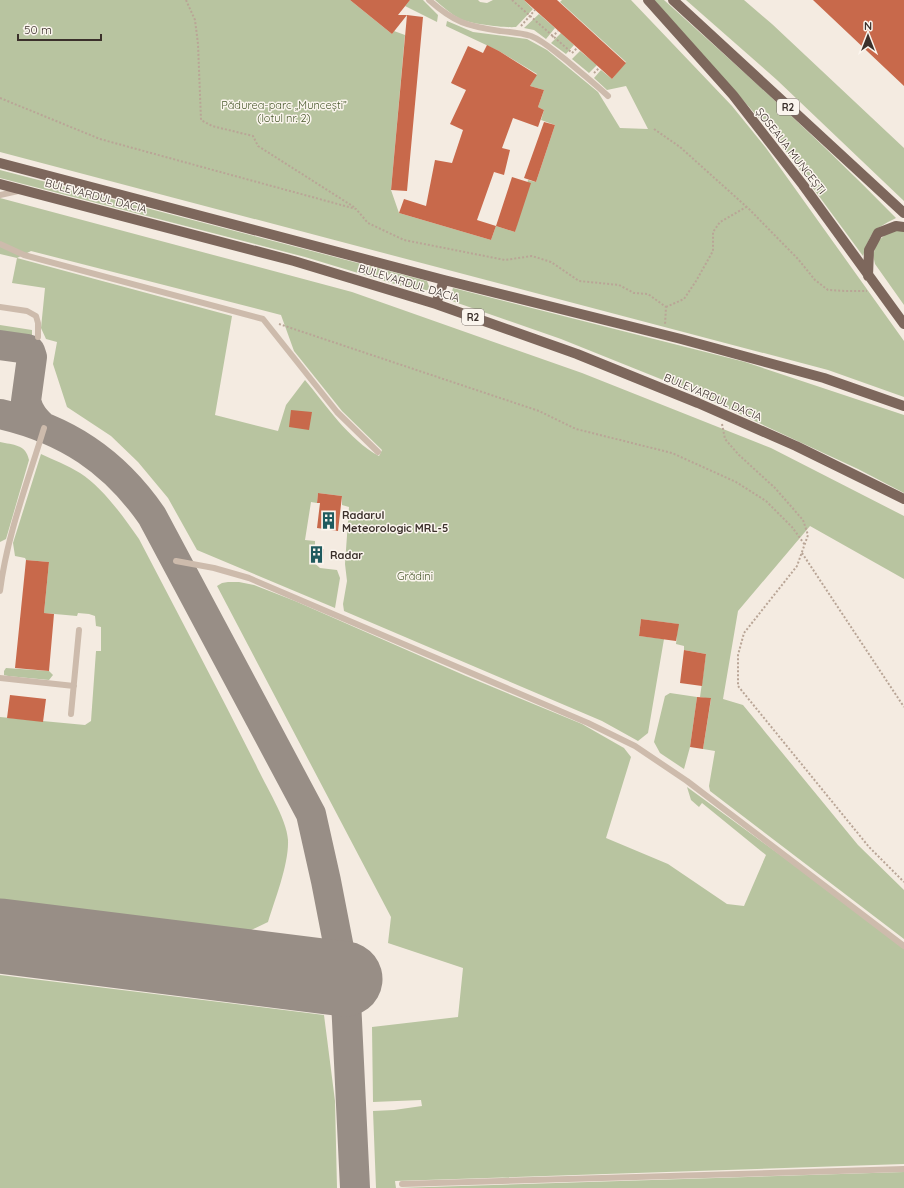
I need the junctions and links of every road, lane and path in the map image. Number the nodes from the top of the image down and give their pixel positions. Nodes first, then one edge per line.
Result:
1 (186, 0) edge
2 (429, 0) edge
3 (512, 0) edge
4 (648, 0) edge
5 (673, 0) edge
6 (535, 10) dead end
7 (530, 16) junction
8 (514, 33) junction
9 (572, 53) dead end
10 (608, 96) dead end
11 (0, 98) edge
12 (654, 129) dead end
13 (0, 163) edge
14 (0, 184) edge
15 (23, 190) junction
16 (0, 195) edge
17 (746, 207) junction
18 (356, 209) junction
19 (904, 213) edge
20 (904, 227) edge
21 (0, 244) edge
22 (868, 276) junction
23 (444, 280) junction
24 (879, 290) junction
25 (436, 304) junction
26 (0, 307) edge
27 (666, 307) junction
28 (262, 319) junction
29 (904, 324) edge
30 (665, 334) junction
31 (38, 337) dead end
32 (904, 406) edge
33 (722, 413) junction
34 (44, 428) dead end
35 (378, 452) dead end
36 (904, 499) edge
37 (805, 545) junction
38 (802, 553) junction
39 (176, 561) dead end
40 (1, 574) edge
41 (0, 591) edge
42 (79, 630) dead end
43 (0, 678) edge
44 (74, 686) junction
45 (904, 708) edge
46 (71, 714) dead end
47 (904, 882) edge
48 (904, 946) edge
49 (904, 1169) edge
50 (402, 1184) dead end

1 - 18 path
2 - 8 lane
3 - 7 path
4 - 22 main road, ȘOSEAUA MUNCEȘTI
5 - 19 main road, ȘOSEAUA MUNCEȘTI / R2
6 - 7 path
7 - 8 path
7 - 9 path
8 - 10 lane
11 - 18 path
12 - 17 path
13 - 23 main road, BULEVARDUL DACIA
14 - 15 main road, BULEVARDUL DACIA / R2
15 - 16 lane
15 - 25 main road, BULEVARDUL DACIA / R2
17 - 24 path
17 - 27 path
18 - 27 path
20 - 22 main road
21 - 28 lane
22 - 24 main road, ȘOSEAUA MUNCEȘTI
23 - 25 main road
23 - 30 main road, BULEVARDUL DACIA
24 - 29 main road, ȘOSEAUA MUNCEȘTI
25 - 33 main road, BULEVARDUL DACIA / R2
26 - 31 lane
27 - 30 path
28 - 35 lane
28 - 37 path
30 - 32 main road, BULEVARDUL DACIA
33 - 36 main road, BULEVARDUL DACIA / R2
33 - 37 path
34 - 40 lane
37 - 38 path
38 - 45 path
38 - 47 path
39 - 48 lane
40 - 41 lane
42 - 44 lane
43 - 44 lane
44 - 46 lane
49 - 50 lane

